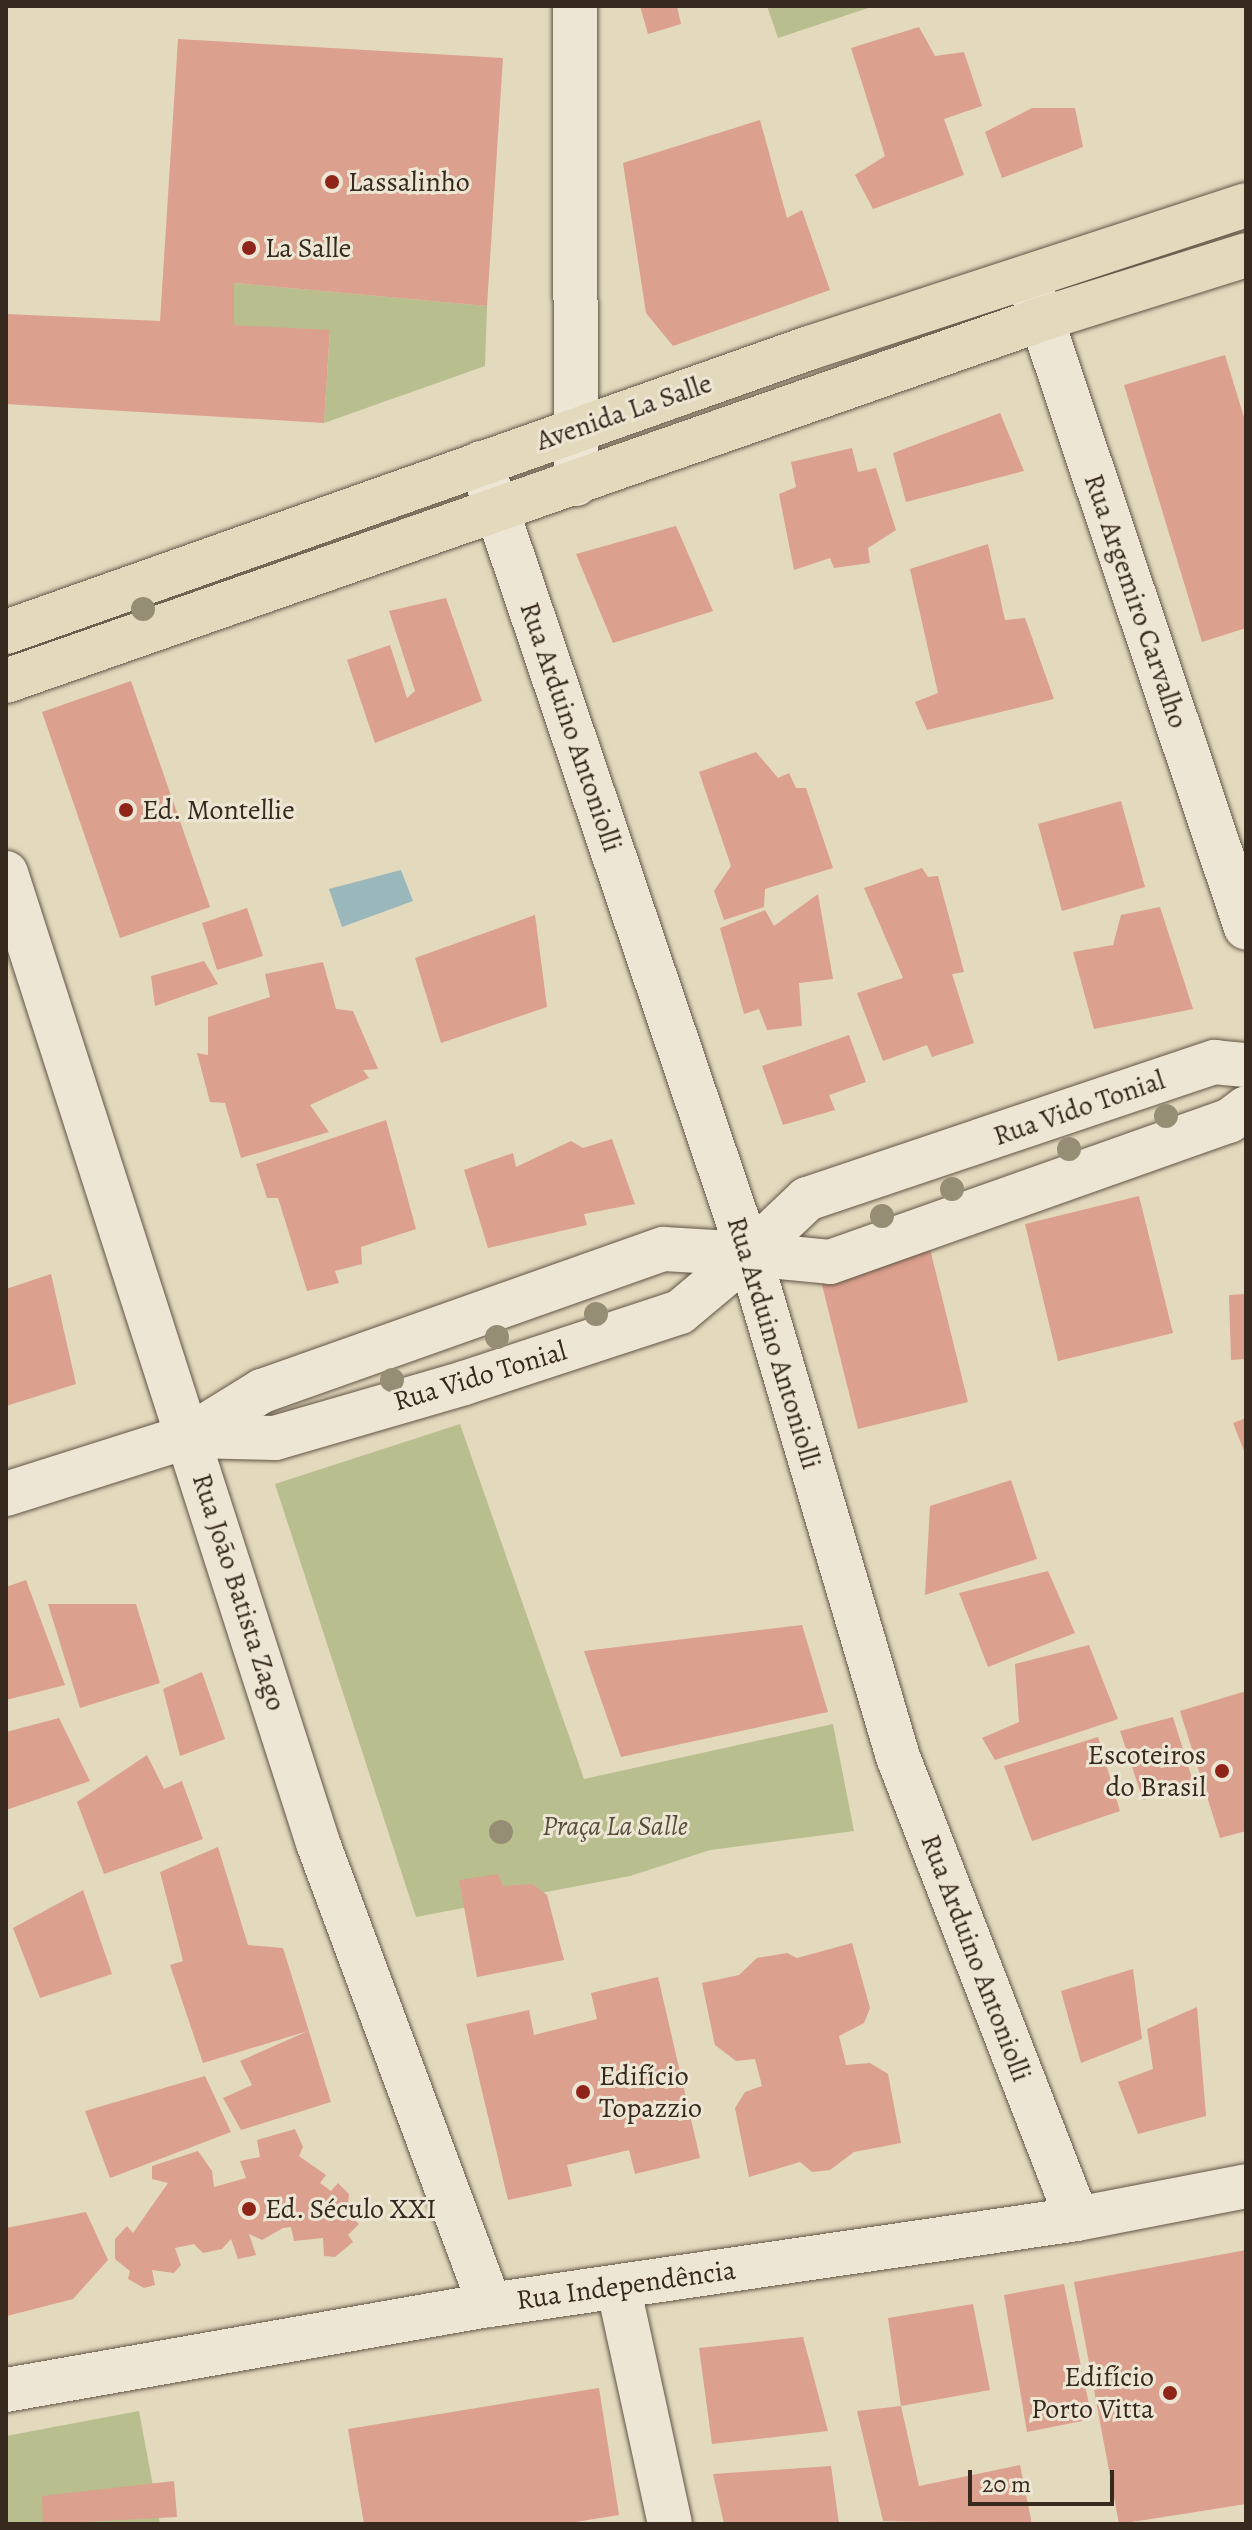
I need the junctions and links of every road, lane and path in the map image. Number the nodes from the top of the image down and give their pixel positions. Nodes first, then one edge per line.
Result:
1 (575, 6) edge
2 (1246, 205) edge
3 (1246, 255) edge
4 (1026, 274) junction
5 (1042, 319) junction
6 (809, 348) junction
7 (828, 394) junction
8 (573, 430) junction
9 (481, 463) junction
10 (576, 484) junction
11 (498, 509) junction
12 (174, 572) junction
13 (193, 618) junction
14 (6, 632) edge
15 (6, 681) edge
16 (6, 873) edge
17 (1246, 928) edge
18 (1246, 1065) edge
19 (1246, 1108) edge
20 (994, 1137) junction
21 (1014, 1196) junction
22 (749, 1254) junction
23 (445, 1325) junction
24 (464, 1383) junction
25 (189, 1436) junction
26 (6, 1494) edge
27 (1246, 2186) edge
28 (1077, 2219) junction
29 (619, 2290) junction
30 (490, 2305) junction
31 (6, 2390) edge
32 (670, 2524) edge

1 - 8 street
2 - 4 main road, Avenida La Salle
3 - 5 main road, Avenida La Salle
4 - 5 street, Rua Argemiro Carvalho
4 - 6 main road, Avenida La Salle
5 - 7 main road, Avenida La Salle
5 - 17 street, Rua Argemiro Carvalho
6 - 7 main road
6 - 8 main road, Avenida La Salle
7 - 10 main road, Avenida La Salle
8 - 9 main road, Avenida La Salle
8 - 10 street
9 - 11 street, Rua Arduino Antoniolli
9 - 12 main road, Avenida La Salle
10 - 11 main road, Avenida La Salle
11 - 13 main road, Avenida La Salle
11 - 22 street, Rua Arduino Antoniolli
12 - 13 main road
12 - 14 main road, Avenida La Salle
13 - 15 main road, Avenida La Salle
16 - 25 street, Rua João Batista Zago
18 - 20 street, Rua Vido Tonial
19 - 21 street, Rua Vido Tonial
20 - 21 street
20 - 22 street, Rua Vido Tonial
21 - 22 street, Rua Vido Tonial
22 - 23 street, Rua Vido Tonial
22 - 24 street, Rua Vido Tonial
22 - 28 street, Rua Arduino Antoniolli
23 - 24 street
23 - 25 street, Rua Vido Tonial
24 - 25 street, Rua Vido Tonial
25 - 26 street, Rua Vido Tonial
25 - 30 street, Rua João Batista Zago
27 - 28 street, Rua Independência
28 - 29 street, Rua Independência
29 - 30 street, Rua Independência
29 - 32 street
30 - 31 street, Rua Independência

